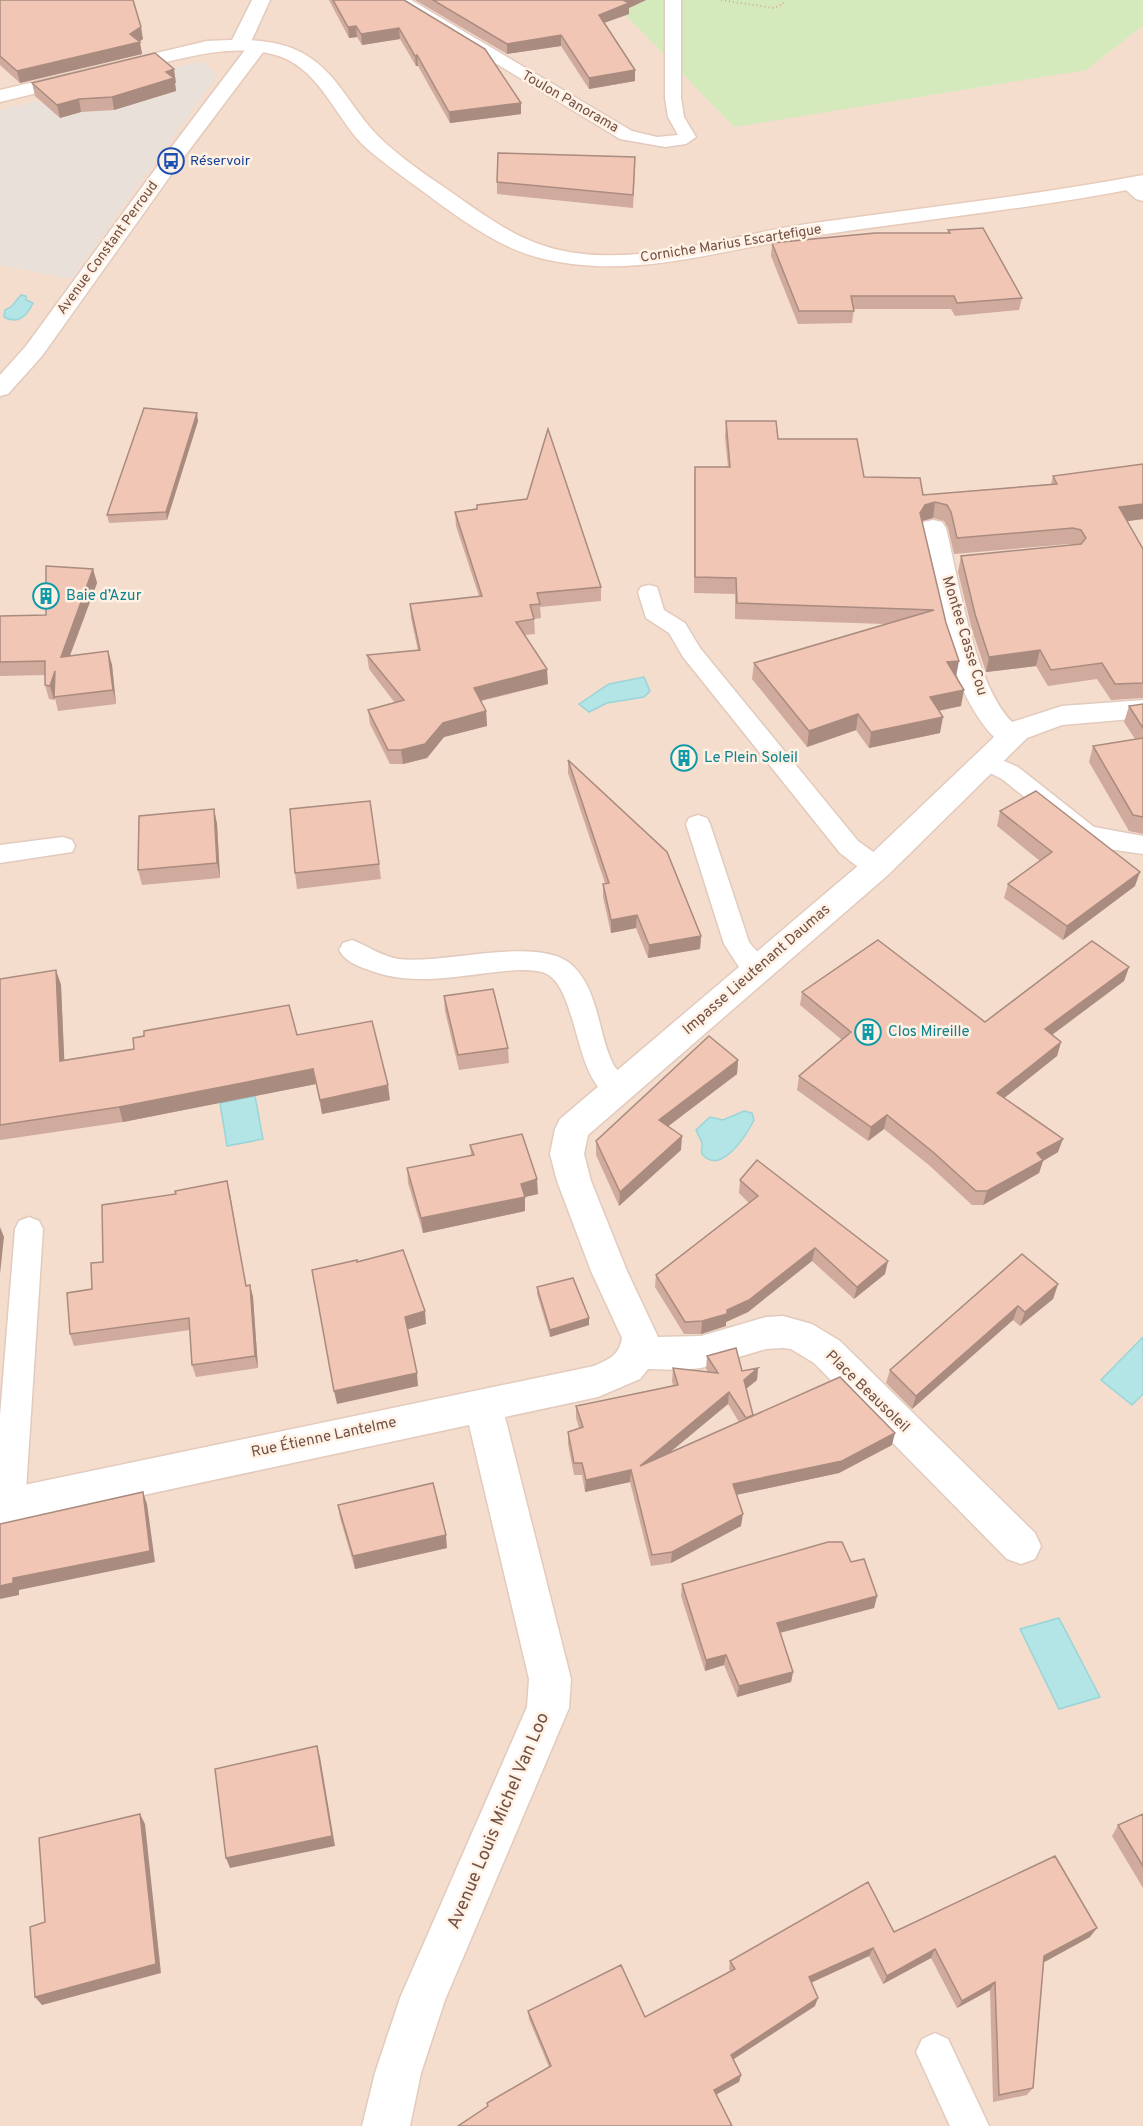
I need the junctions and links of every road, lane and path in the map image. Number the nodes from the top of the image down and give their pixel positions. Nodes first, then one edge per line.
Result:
1 (261, 0) edge
2 (400, 0) edge
3 (673, 0) edge
4 (721, 0) edge
5 (784, 0) edge
6 (248, 46) junction
7 (0, 96) edge
8 (1138, 186) edge
9 (0, 388) edge
10 (933, 528) dead end
11 (649, 592) dead end
12 (1143, 709) edge
13 (1010, 737) junction
14 (986, 761) junction
15 (698, 824) dead end
16 (1143, 845) edge
17 (63, 846) dead end
18 (0, 854) edge
19 (877, 867) junction
20 (352, 950) dead end
21 (760, 968) junction
22 (620, 1087) junction
23 (29, 1229) dead end
24 (638, 1352) junction
25 (483, 1405) junction
26 (5, 1507) edge
27 (1021, 1546) dead end
28 (935, 2052) dead end
29 (387, 2126) edge
30 (970, 2126) edge

1 - 6 street, Avenue Constant Perroud
2 - 3 lane, Toulon Panorama
4 - 5 path
6 - 7 street, Corniche Marius Escartefigue
6 - 8 street, Corniche Marius Escartefigue
6 - 9 street, Avenue Constant Perroud
10 - 13 street, Montee Casse Cou
11 - 19 lane
12 - 13 street, Impasse Lieutenant Daumas
13 - 14 street, Impasse Lieutenant Daumas
14 - 16 lane
14 - 19 street, Impasse Lieutenant Daumas
15 - 21 lane
17 - 18 lane
19 - 21 street, Impasse Lieutenant Daumas
20 - 22 lane
21 - 22 street, Impasse Lieutenant Daumas
22 - 24 street, Impasse Lieutenant Daumas
23 - 26 lane
24 - 25 street, Rue Étienne Lantelme
24 - 27 street, Place Beausoleil
25 - 26 street, Rue Étienne Lantelme
25 - 29 street, Avenue Louis Michel Van Loo
28 - 30 lane

